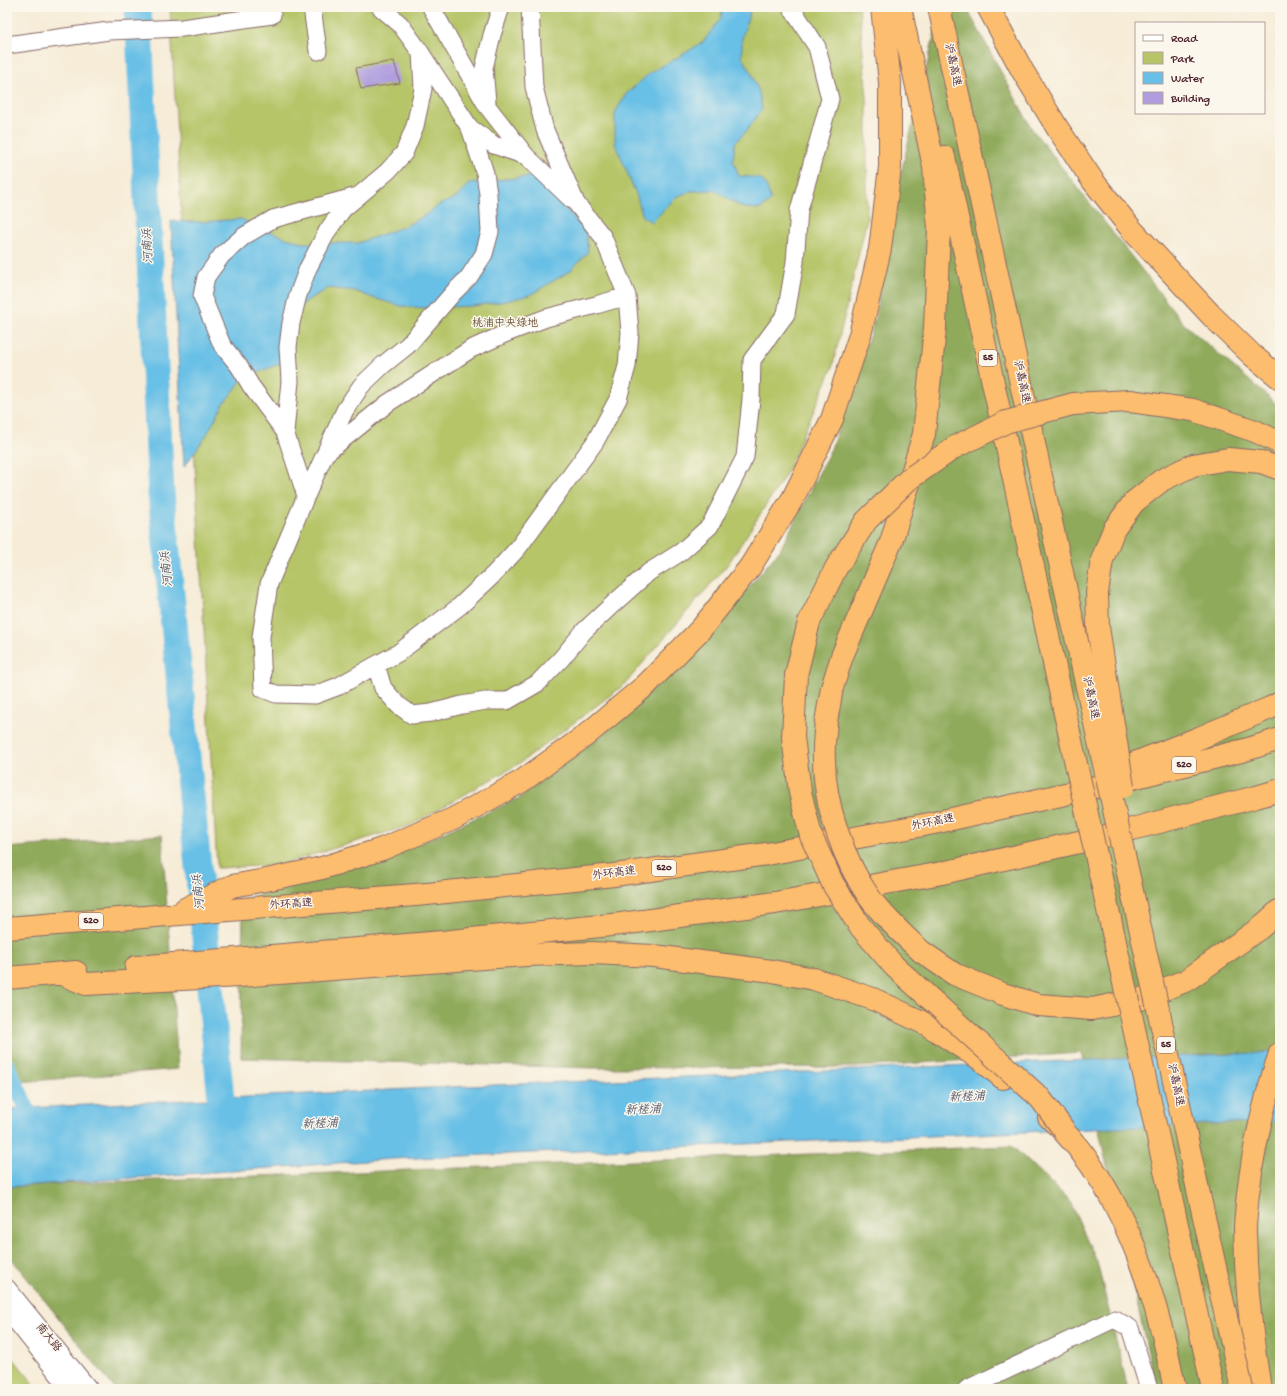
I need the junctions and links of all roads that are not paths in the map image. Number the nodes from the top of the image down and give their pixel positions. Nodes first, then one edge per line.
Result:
1 (312, 7) edge
2 (380, 7) edge
3 (431, 7) edge
4 (501, 7) edge
5 (530, 7) edge
6 (791, 7) edge
7 (882, 7) edge
8 (900, 7) edge
9 (912, 7) edge
10 (939, 7) edge
11 (988, 7) edge
12 (272, 16) dead end
13 (7, 45) edge
14 (318, 51) dead end
15 (421, 53) junction
16 (487, 106) junction
17 (470, 128) junction
18 (526, 156) junction
19 (356, 196) junction
20 (576, 203) junction
21 (627, 296) junction
22 (1280, 378) edge
23 (285, 432) junction
24 (1280, 443) edge
25 (325, 454) junction
26 (1280, 469) edge
27 (306, 496) junction
28 (376, 664) junction
29 (1100, 700) junction
30 (1280, 702) edge
31 (1280, 739) edge
32 (1088, 789) junction
33 (1280, 790) edge
34 (1280, 910) edge
35 (174, 914) junction
36 (7, 928) edge
37 (239, 968) junction
38 (7, 978) edge
39 (1280, 1054) edge
40 (1064, 1130) junction
41 (7, 1288) edge
42 (7, 1310) edge
43 (70, 1389) edge
44 (89, 1389) edge
45 (967, 1389) edge
46 (1149, 1389) edge
47 (1175, 1389) edge
48 (1213, 1389) edge
49 (1242, 1389) edge
50 (1260, 1389) edge

1 - 14 street
2 - 15 street
3 - 16 street
4 - 16 street
5 - 20 street
6 - 28 street
7 - 35 highway
8 - 34 highway, bridge
9 - 48 highway, S5, bridge
10 - 29 highway, 沪嘉高速 / S5
11 - 22 highway
12 - 13 street
15 - 17 street
15 - 19 street
16 - 18 street
17 - 18 street
17 - 25 street
18 - 20 street
19 - 23 street
19 - 23 street
20 - 21 street
21 - 25 street
21 - 28 street
23 - 27 street
24 - 40 highway, bridge
25 - 27 street
26 - 29 highway
27 - 28 street
29 - 49 highway, 沪嘉高速 / S5, bridge
30 - 32 highway
31 - 32 highway, 外环高速 / S20
32 - 35 highway, 外环高速 / S20
33 - 37 highway
35 - 36 highway, 外环高速 / S20
37 - 38 highway
37 - 40 highway, bridge
39 - 50 highway
40 - 47 highway
41 - 44 street, 南大路
42 - 43 street, 南大路
45 - 46 street

